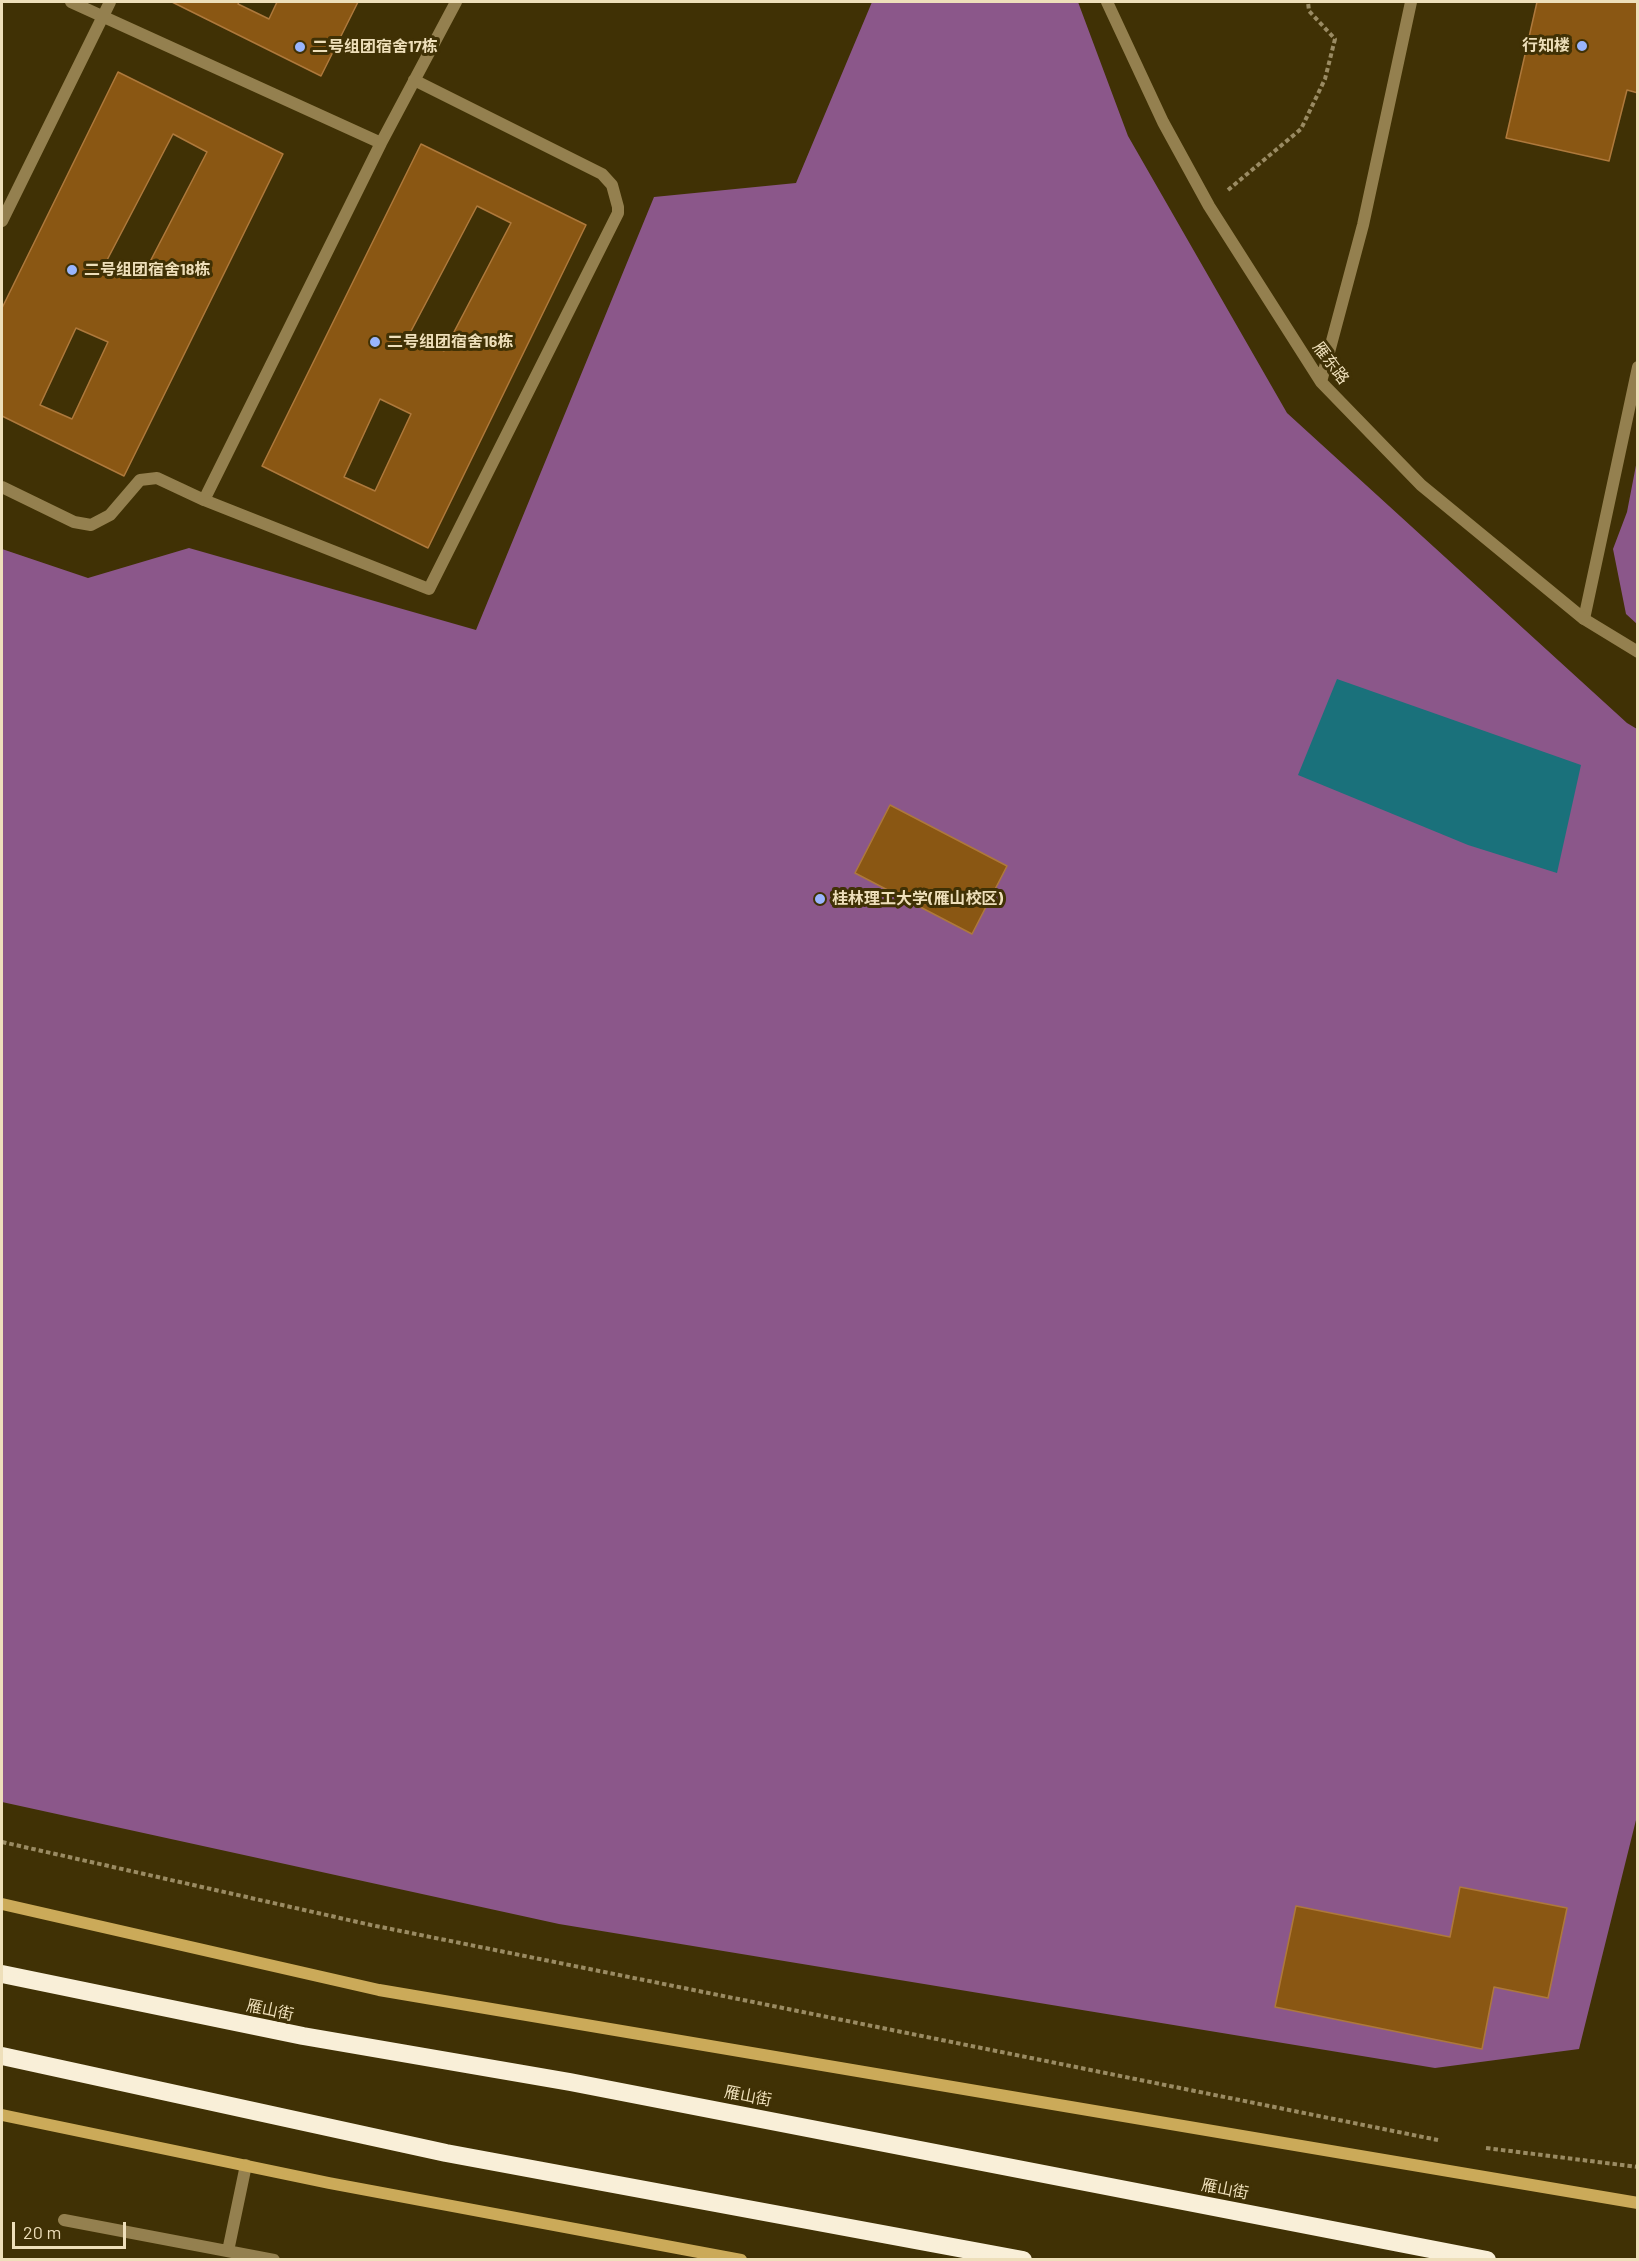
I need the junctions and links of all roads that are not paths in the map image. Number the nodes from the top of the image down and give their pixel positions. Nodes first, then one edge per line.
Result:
1 (71, 2) edge
2 (110, 2) edge
3 (456, 2) edge
4 (1107, 2) edge
5 (1411, 2) edge
6 (102, 17) junction
7 (414, 80) junction
8 (381, 143) junction
9 (2, 221) edge
10 (1638, 367) edge
11 (1321, 382) junction
12 (2, 487) edge
13 (204, 500) junction
14 (1584, 619) junction
15 (1638, 652) edge
16 (2, 1904) edge
17 (2, 1974) edge
18 (2, 2056) edge
19 (2, 2115) edge
20 (246, 2165) junction
21 (1637, 2200) edge
22 (64, 2220) dead end
23 (228, 2251) junction
24 (274, 2259) edge
25 (741, 2259) edge
26 (1023, 2259) edge
27 (1487, 2259) edge

1 - 6 street
2 - 6 street
3 - 7 street
4 - 11 street, 雁东路
5 - 11 street
6 - 8 street
6 - 9 street
7 - 8 street
7 - 13 street
8 - 13 street
10 - 14 street
11 - 14 street, 雁东路
12 - 13 street
14 - 15 street, 雁东路
16 - 21 street
17 - 27 highway, 雁山街
18 - 26 highway
19 - 20 street
20 - 23 street
20 - 25 street
22 - 23 street
23 - 24 street

